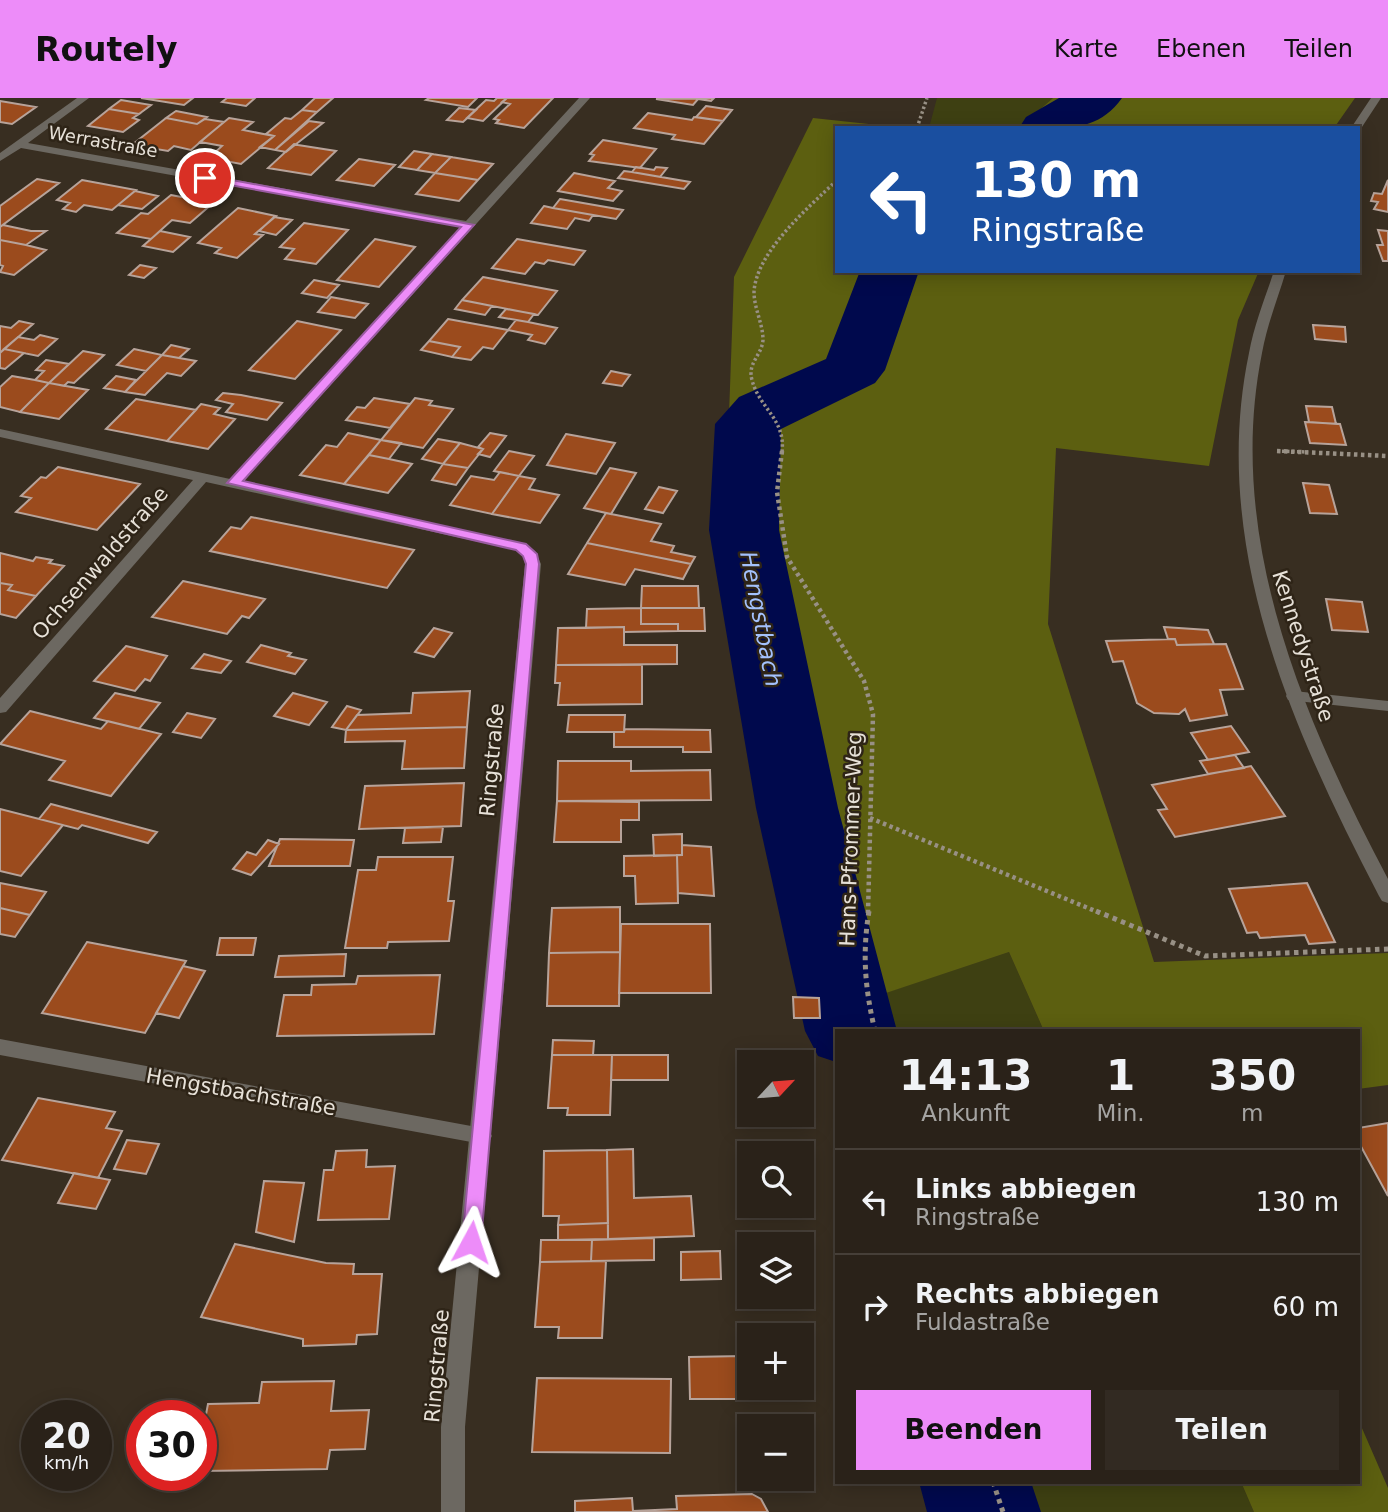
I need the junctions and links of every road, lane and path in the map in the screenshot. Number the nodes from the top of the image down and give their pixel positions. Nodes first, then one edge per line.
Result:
1 (83, 98) edge
2 (585, 98) edge
3 (927, 98) edge
4 (1376, 98) edge
5 (918, 126) edge
6 (1357, 126) edge
7 (21, 145) junction
8 (0, 158) edge
9 (835, 182) edge
10 (469, 225) junction
11 (1279, 273) edge
12 (0, 433) edge
13 (1245, 450) junction
14 (1388, 456) edge
15 (203, 477) junction
16 (234, 483) junction
17 (1294, 696) junction
18 (1388, 706) edge
19 (0, 708) edge
20 (870, 818) junction
21 (1388, 896) edge
22 (1388, 949) edge
23 (875, 1029) edge
24 (0, 1047) edge
25 (482, 1136) junction
26 (994, 1484) edge
27 (453, 1512) edge
28 (1003, 1512) edge

1 - 7 street
2 - 10 street
3 - 5 path
4 - 6 street
7 - 8 street
7 - 10 street, Werrastraße
9 - 20 path, Hans-Pfrommer-Weg
10 - 16 street
11 - 13 street, Kennedystraße
12 - 15 street, Ringstraße
13 - 14 path
13 - 17 street, Kennedystraße
15 - 16 street, Ringstraße
15 - 19 street, Ochsenwaldstraße
16 - 25 street, Ringstraße
17 - 18 street
17 - 21 street, Kennedystraße
20 - 22 path
20 - 23 path, Hans-Pfrommer-Weg
24 - 25 street, Hengstbachstraße
25 - 27 street, Ringstraße
26 - 28 path

